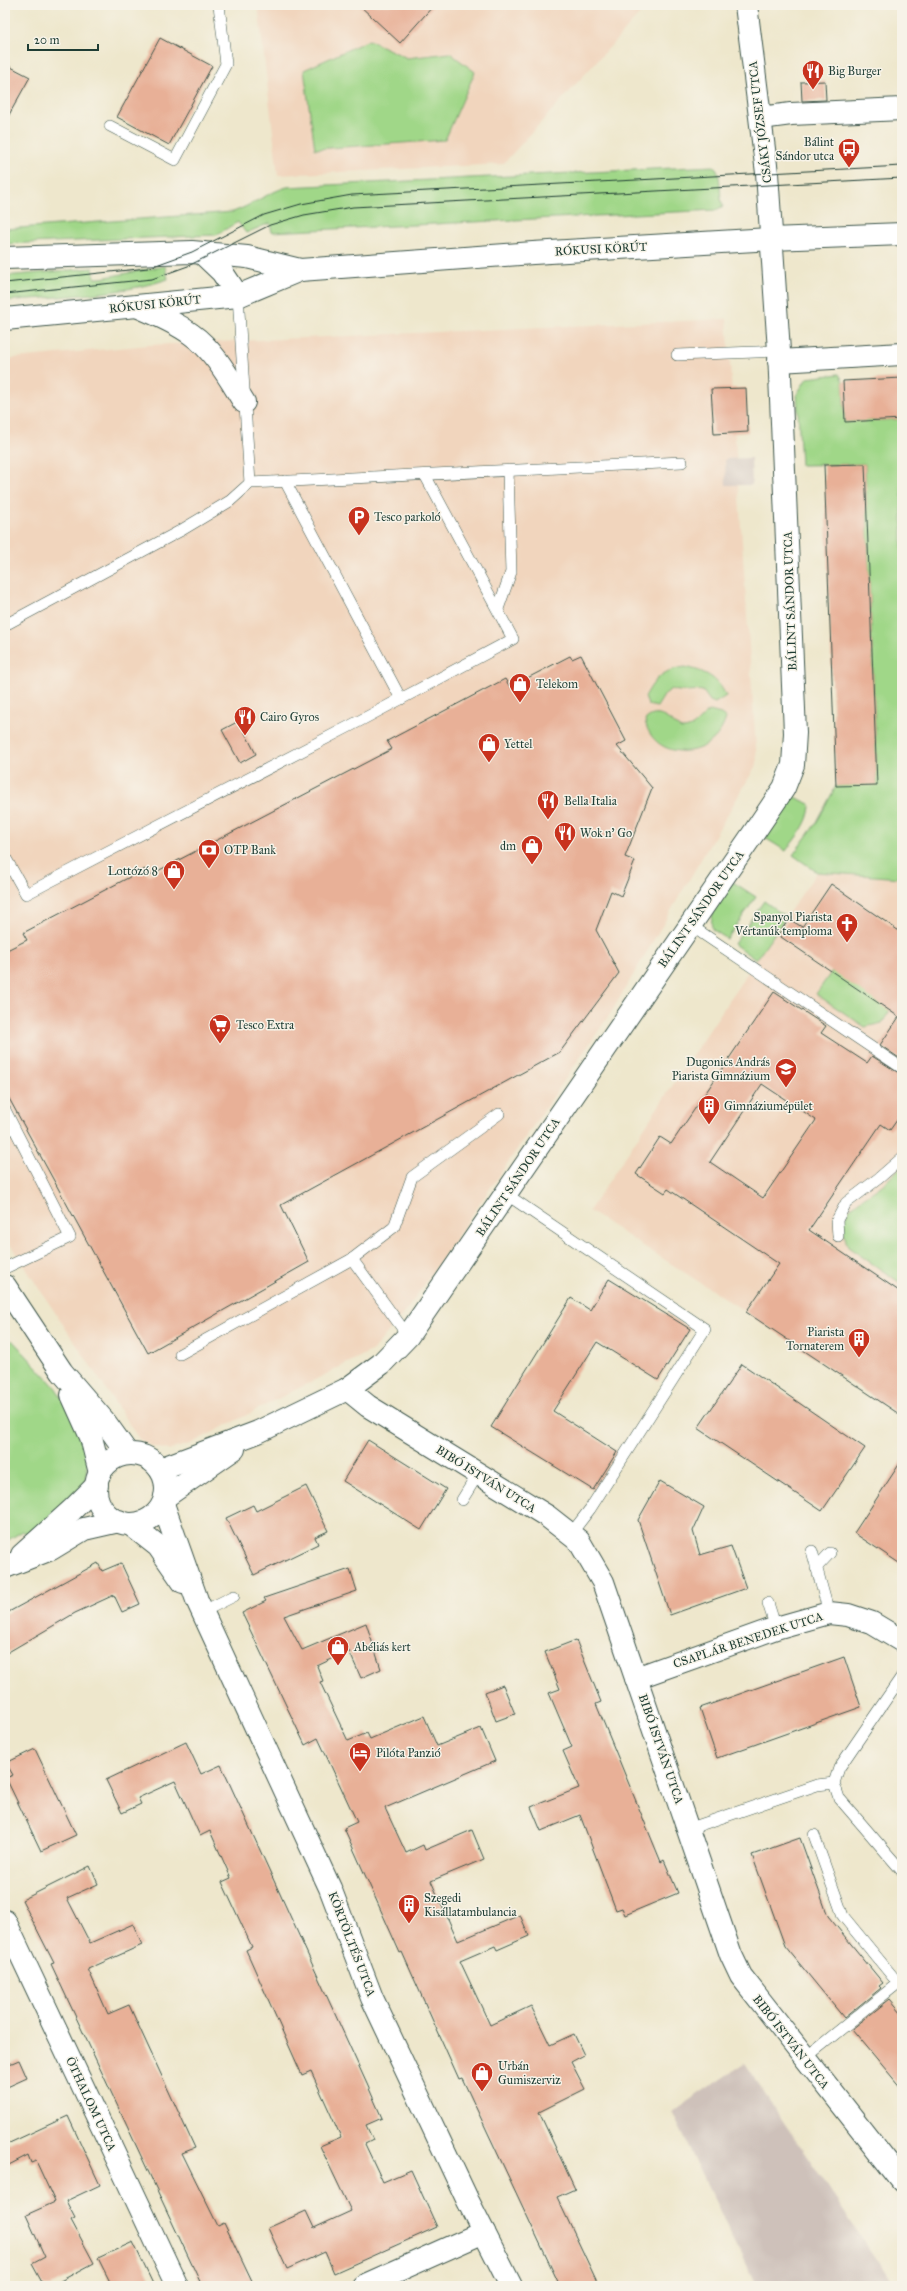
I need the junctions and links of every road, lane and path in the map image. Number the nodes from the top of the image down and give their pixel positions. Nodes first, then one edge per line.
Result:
1 (220, 5) edge
2 (746, 5) edge
3 (902, 109) edge
4 (761, 118) junction
5 (110, 126) dead end
6 (902, 234) edge
7 (771, 239) junction
8 (202, 253) junction
9 (5, 258) edge
10 (300, 270) junction
11 (238, 296) junction
12 (136, 306) junction
13 (5, 319) edge
14 (902, 354) edge
15 (677, 355) dead end
16 (779, 356) junction
17 (244, 402) junction
18 (682, 462) dead end
19 (508, 471) junction
20 (425, 475) junction
21 (284, 481) junction
22 (250, 483) junction
23 (498, 610) junction
24 (5, 625) edge
25 (401, 699) junction
26 (5, 857) edge
27 (690, 925) junction
28 (902, 1068) edge
29 (5, 1110) edge
30 (499, 1114) dead end
31 (902, 1158) edge
32 (506, 1194) junction
33 (838, 1236) dead end
34 (352, 1259) junction
35 (5, 1268) edge
36 (5, 1286) edge
37 (408, 1336) junction
38 (180, 1354) dead end
39 (62, 1372) junction
40 (347, 1389) junction
41 (258, 1432) junction
42 (128, 1454) junction
43 (160, 1469) junction
44 (478, 1474) junction
45 (98, 1479) junction
46 (462, 1500) dead end
47 (164, 1501) junction
48 (125, 1522) junction
49 (570, 1535) junction
50 (812, 1551) dead end
51 (830, 1553) dead end
52 (9, 1565) edge
53 (816, 1568) junction
54 (234, 1596) dead end
55 (768, 1603) dead end
56 (199, 1606) junction
57 (829, 1613) junction
58 (776, 1628) junction
59 (902, 1642) edge
60 (902, 1676) edge
61 (636, 1678) junction
62 (834, 1784) junction
63 (688, 1829) junction
64 (814, 1835) dead end
65 (902, 1871) edge
66 (5, 1922) edge
67 (900, 1981) edge
68 (804, 2059) junction
69 (902, 2181) edge
70 (484, 2232) junction
71 (176, 2286) edge
72 (363, 2286) edge
73 (511, 2286) edge

1 - 5 lane
2 - 4 street, CSÁKY JÓZSEF UTCA
3 - 4 street
4 - 7 street, CSÁKY JÓZSEF UTCA
6 - 7 street, RÓKUSI KÖRÚT
7 - 10 street, RÓKUSI KÖRÚT
7 - 16 street, BÁLINT SÁNDOR UTCA
8 - 9 street, RÓKUSI KÖRÚT
8 - 10 street, RÓKUSI KÖRÚT
8 - 11 street
10 - 11 street, RÓKUSI KÖRÚT
11 - 12 street, RÓKUSI KÖRÚT
11 - 17 lane
12 - 13 street, RÓKUSI KÖRÚT
12 - 17 street
14 - 16 street
15 - 16 lane
16 - 27 street, BÁLINT SÁNDOR UTCA
17 - 22 lane
18 - 19 lane
19 - 20 lane
19 - 23 lane
20 - 21 lane
20 - 23 lane
21 - 22 lane
21 - 25 lane
22 - 24 lane
23 - 25 lane
25 - 26 lane
27 - 28 lane
27 - 32 street, BÁLINT SÁNDOR UTCA
29 - 35 lane
30 - 34 lane
31 - 33 lane
32 - 37 street, BÁLINT SÁNDOR UTCA
32 - 49 lane
34 - 37 lane
34 - 38 lane
36 - 39 street
37 - 40 street, BÁLINT SÁNDOR UTCA
39 - 42 street
39 - 45 street
40 - 41 street, BÁLINT SÁNDOR UTCA
40 - 44 street, BIBÓ ISTVÁN UTCA
41 - 43 street, BÁLINT SÁNDOR UTCA
41 - 47 street, BÁLINT SÁNDOR UTCA
42 - 43 street
42 - 45 street
43 - 47 street
44 - 46 lane
44 - 49 street, BIBÓ ISTVÁN UTCA
45 - 48 street
45 - 52 street
47 - 48 street
47 - 56 street, KÖRTÖLTÉS UTCA
48 - 52 street
48 - 56 street, KÖRTÖLTÉS UTCA
49 - 61 street, BIBÓ ISTVÁN UTCA
50 - 53 lane
51 - 53 lane
53 - 57 lane
54 - 56 lane
55 - 58 lane
56 - 70 street, KÖRTÖLTÉS UTCA
57 - 58 street, CSAPLÁR BENEDEK UTCA
57 - 59 street, CSAPLÁR BENEDEK UTCA
58 - 61 street, CSAPLÁR BENEDEK UTCA
60 - 62 lane
61 - 63 street, BIBÓ ISTVÁN UTCA
62 - 63 lane
62 - 65 lane
63 - 68 street, BIBÓ ISTVÁN UTCA
64 - 67 lane
66 - 71 street, ÖTHALOM UTCA
67 - 68 lane
68 - 69 street, BIBÓ ISTVÁN UTCA
70 - 72 street
70 - 73 street, KÖRTÖLTÉS UTCA

